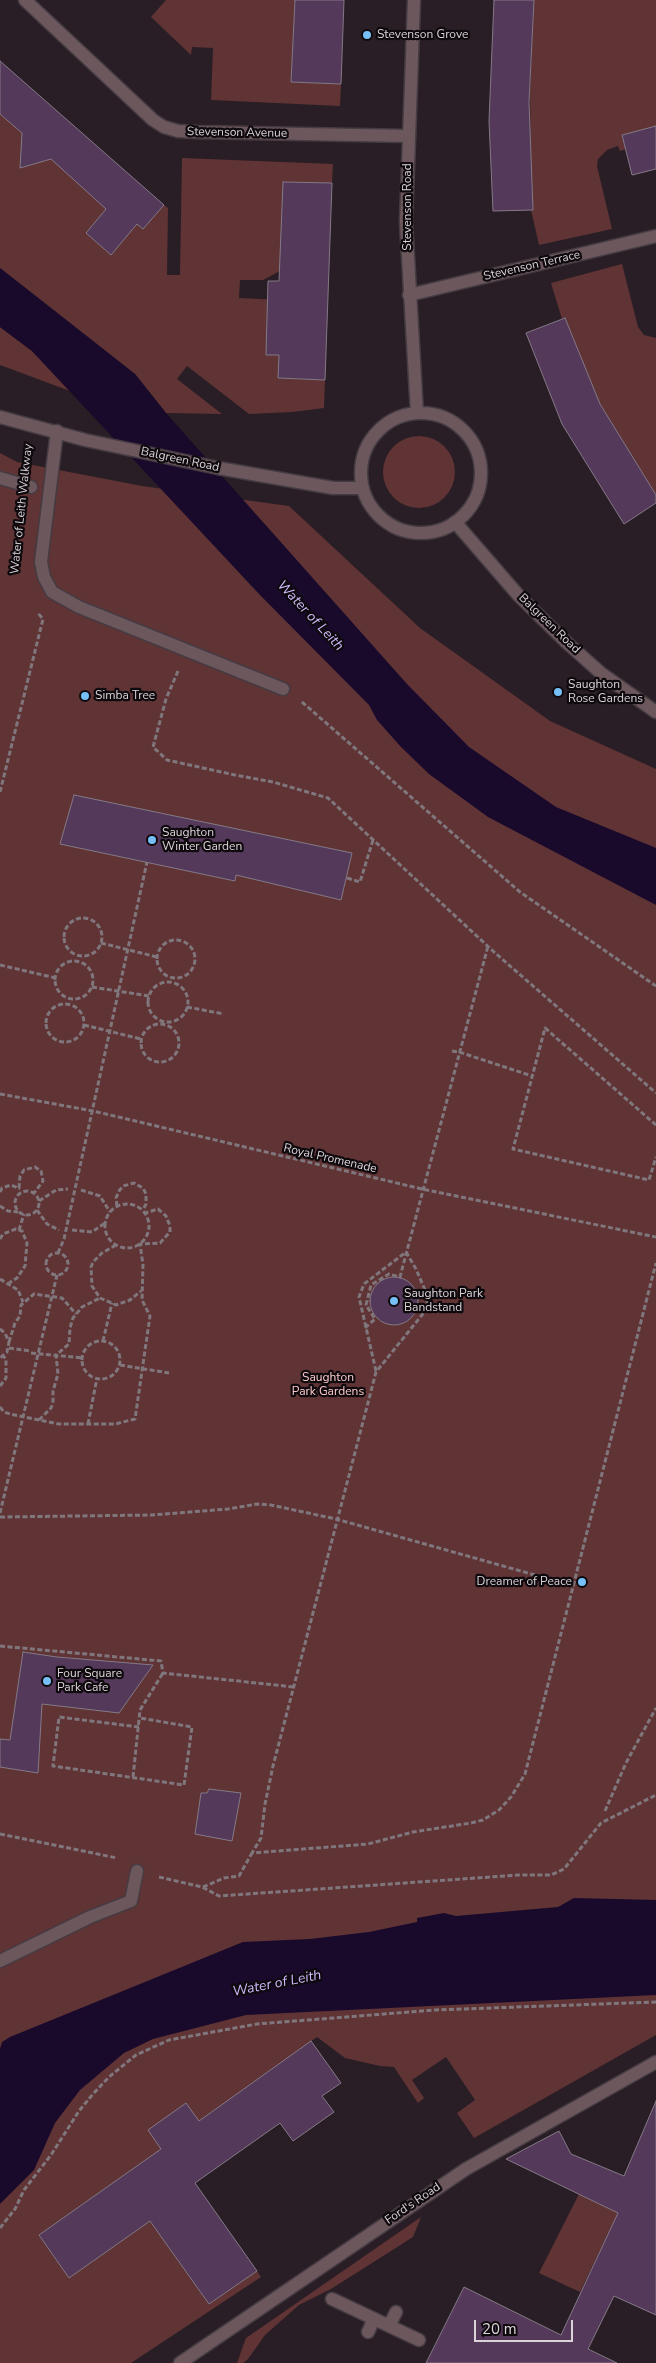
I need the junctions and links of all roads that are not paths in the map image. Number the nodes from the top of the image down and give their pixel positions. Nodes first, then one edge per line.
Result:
1 (25, 0) edge
2 (414, 0) edge
3 (409, 136) junction
4 (656, 236) edge
5 (409, 295) junction
6 (417, 413) junction
7 (0, 418) edge
8 (57, 431) junction
9 (0, 478) edge
10 (31, 487) dead end
11 (363, 488) junction
12 (455, 522) junction
13 (283, 689) road end
14 (656, 712) edge
15 (137, 1871) road end
16 (0, 1961) edge
17 (656, 2062) edge
18 (332, 2299) dead end
19 (396, 2312) dead end
20 (374, 2319) junction
21 (389, 2326) junction
22 (368, 2332) dead end
23 (419, 2340) dead end
24 (180, 2363) edge

1 - 3 street, Stevenson Avenue
2 - 3 street, Stevenson Road
3 - 5 street, Stevenson Road
4 - 5 street, Stevenson Terrace
5 - 6 street, Stevenson Road
6 - 11 street
6 - 12 street
7 - 8 street, Balgreen Road
8 - 11 street, Balgreen Road
8 - 13 street
9 - 10 street
11 - 12 street
12 - 14 street, Balgreen Road
15 - 16 street
17 - 24 street, Ford's Road
18 - 20 street
19 - 21 street
20 - 21 street
20 - 22 street
21 - 23 street

